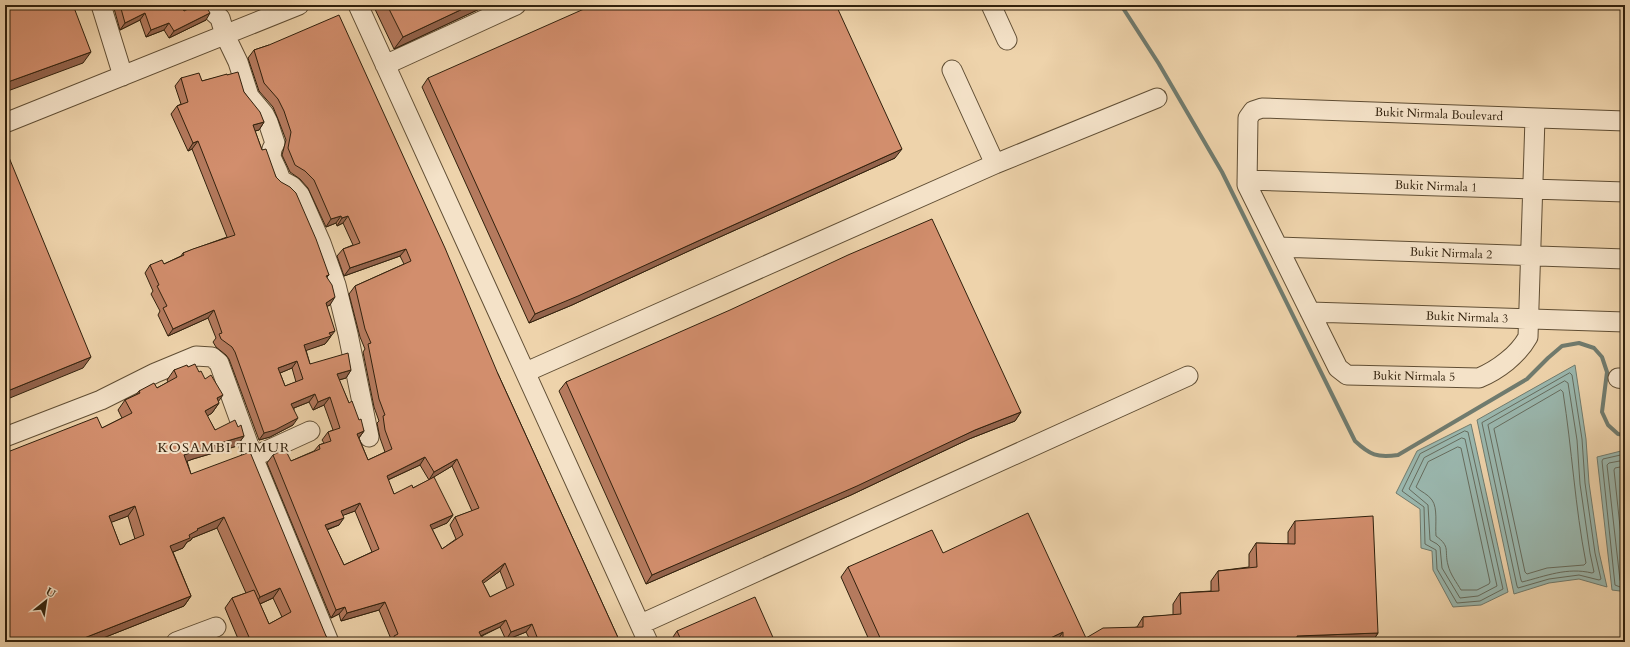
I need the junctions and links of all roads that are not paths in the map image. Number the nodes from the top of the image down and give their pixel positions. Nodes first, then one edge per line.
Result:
1 (101, 5) edge
2 (208, 5) edge
3 (299, 5) edge
4 (358, 5) edge
5 (516, 5) edge
6 (991, 5) edge
7 (225, 35) junction
8 (1007, 40) dead end
9 (385, 65) junction
10 (952, 70) dead end
11 (123, 76) junction
12 (1157, 98) dead end
13 (1535, 118) junction
14 (1625, 121) edge
15 (5, 123) edge
16 (995, 164) junction
17 (1247, 180) junction
18 (1532, 189) junction
19 (1625, 192) edge
20 (1278, 247) junction
21 (1530, 256) junction
22 (1625, 259) edge
23 (1310, 312) junction
24 (1528, 318) junction
25 (1625, 322) edge
26 (526, 372) junction
27 (1188, 376) dead end
28 (310, 431) dead end
29 (5, 437) edge
30 (369, 437) dead end
31 (253, 457) junction
32 (641, 624) junction
33 (216, 627) dead end
34 (176, 642) edge
35 (329, 642) edge
36 (648, 642) edge

1 - 11 street
2 - 7 street
3 - 7 street
4 - 9 street
5 - 9 street
6 - 8 street
7 - 11 street
7 - 30 street
9 - 26 street
10 - 16 street
11 - 15 street
12 - 16 street
13 - 14 street, Bukit Nirmala Boulevard
13 - 17 street, Bukit Nirmala Boulevard
13 - 18 street
16 - 26 street
17 - 18 street, Bukit Nirmala 1
17 - 20 street
18 - 19 street, Bukit Nirmala 1
18 - 21 street
20 - 21 street, Bukit Nirmala 2
20 - 23 street
21 - 22 street, Bukit Nirmala 2
21 - 24 street
23 - 24 street, Bukit Nirmala 3
23 - 24 street, Bukit Nirmala 5
24 - 25 street, Bukit Nirmala 3
26 - 32 street
27 - 32 street
28 - 31 street
29 - 31 street
31 - 35 street
32 - 36 street
33 - 34 street

